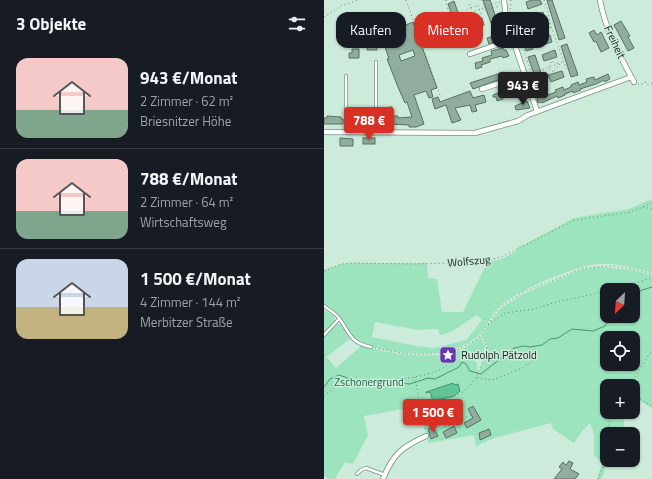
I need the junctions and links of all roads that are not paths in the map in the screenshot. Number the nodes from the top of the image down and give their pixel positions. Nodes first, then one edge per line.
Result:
1 (600, 0) edge
2 (491, 47) edge
3 (516, 48) edge
4 (470, 54) dead end
5 (376, 62) dead end
6 (525, 75) junction
7 (346, 76) dead end
8 (482, 89) dead end
9 (537, 111) junction
10 (324, 132) edge
11 (346, 132) junction
12 (376, 132) junction
13 (324, 306) edge
14 (340, 319) junction
15 (325, 333) edge
16 (371, 347) road end
17 (426, 436) road end
18 (357, 474) dead end
19 (384, 477) edge

1 - 9 street, Freiheit
2 - 4 street
3 - 6 street
5 - 12 lane
6 - 8 street
6 - 9 street
7 - 11 lane
9 - 12 street
10 - 11 street
11 - 12 street
13 - 14 lane
14 - 15 lane
14 - 16 lane
17 - 19 street
18 - 19 lane

